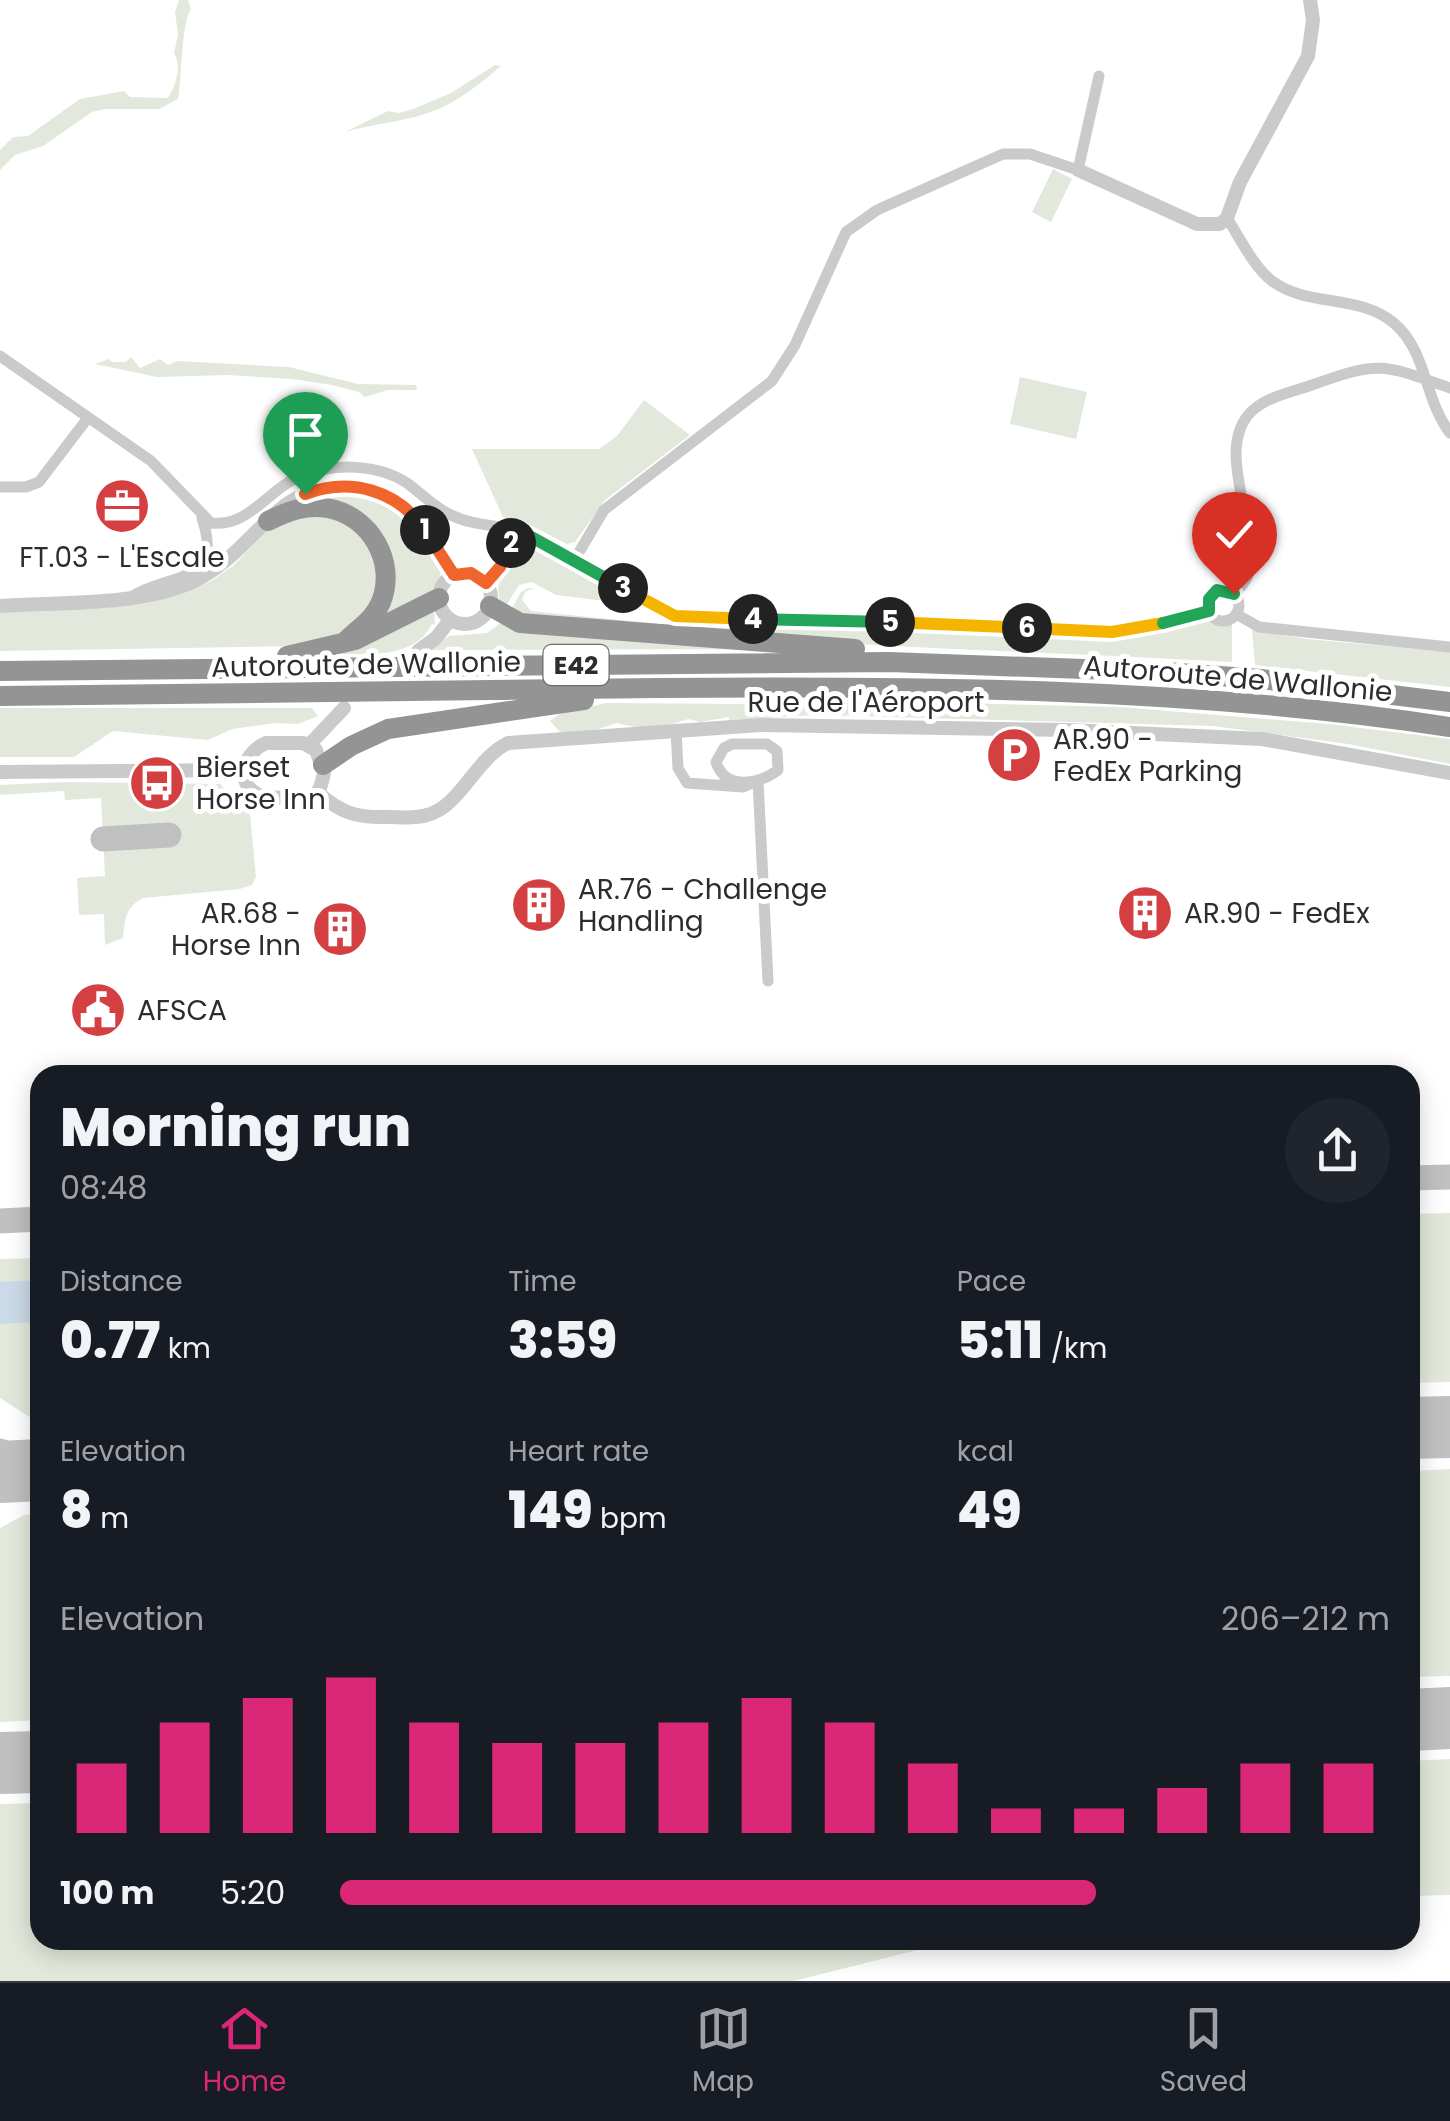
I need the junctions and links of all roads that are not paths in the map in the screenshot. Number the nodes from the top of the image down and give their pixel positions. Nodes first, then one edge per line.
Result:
1 (1310, 0) edge
2 (1099, 76) dead end
3 (1078, 170) junction
4 (1227, 218) junction
5 (0, 356) edge
6 (1424, 378) junction
7 (1450, 388) edge
8 (87, 418) junction
9 (1450, 433) edge
10 (0, 487) edge
11 (202, 518) junction
12 (268, 521) junction
13 (517, 529) junction
14 (575, 559) junction
15 (454, 575) junction
16 (486, 583) junction
17 (1234, 594) junction
18 (130, 597) junction
19 (439, 598) junction
20 (0, 606) edge
21 (490, 606) junction
22 (1209, 611) junction
23 (1236, 614) junction
24 (450, 620) junction
25 (345, 642) junction
26 (1450, 647) edge
27 (418, 651) dead end
28 (889, 662) junction
29 (263, 667) junction
30 (0, 671) edge
31 (607, 689) junction
32 (0, 696) edge
33 (1450, 702) edge
34 (344, 708) dead end
35 (1450, 727) edge
36 (676, 730) junction
37 (310, 744) junction
38 (323, 765) junction
39 (244, 770) junction
40 (0, 772) edge
41 (1450, 773) edge
42 (758, 781) junction
43 (318, 792) junction
44 (768, 981) dead end

1 - 4 street
2 - 3 street
3 - 4 street
3 - 14 street
4 - 6 street
5 - 8 street
6 - 7 street
6 - 9 street
6 - 17 street
8 - 10 street
8 - 11 street
11 - 13 street
11 - 18 street
12 - 15 street
12 - 18 street
12 - 25 highway
13 - 14 street
13 - 16 street
14 - 22 street
15 - 16 street
15 - 19 street
16 - 21 street
17 - 22 street
17 - 23 street
18 - 20 street
19 - 24 street
19 - 25 highway
21 - 24 street
21 - 28 highway
22 - 23 street
23 - 26 street
24 - 27 street
25 - 29 highway
28 - 29 highway, Autoroute de Wallonie / E42
28 - 33 highway, Autoroute de Wallonie / E42
29 - 30 highway, Autoroute de Wallonie / E42
31 - 32 highway, Autoroute de Wallonie / E42
31 - 35 highway, Autoroute de Wallonie / E42
31 - 38 highway
34 - 37 street
36 - 41 street, Rue de l'Aéroport
36 - 42 street
36 - 43 street, Rue de l'Aéroport
37 - 38 street
37 - 39 street
38 - 43 street
39 - 40 street
39 - 43 street
42 - 42 street
42 - 44 street

